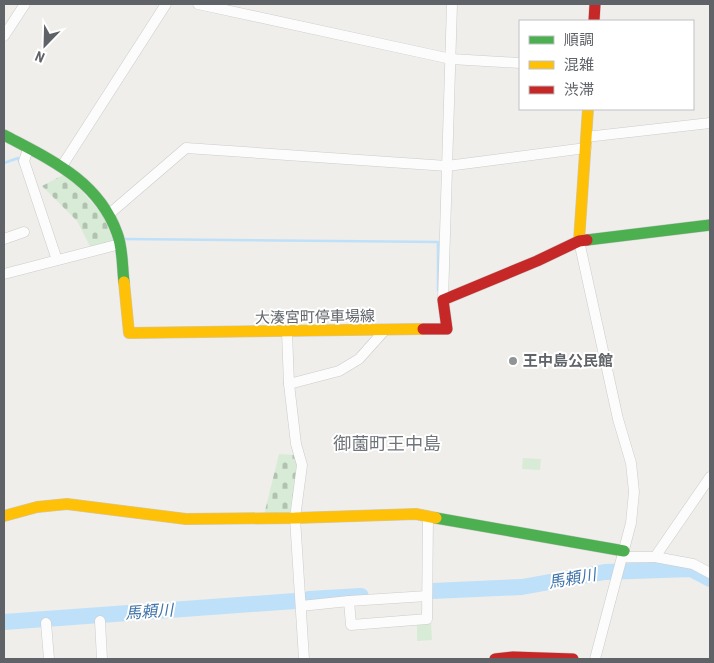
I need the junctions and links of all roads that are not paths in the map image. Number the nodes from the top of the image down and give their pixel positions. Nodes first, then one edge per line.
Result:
1 (24, 4) edge
2 (166, 4) edge
3 (198, 4) edge
4 (452, 4) edge
5 (595, 4) edge
6 (594, 20) edge
7 (4, 36) edge
8 (451, 59) junction
9 (519, 63) edge
10 (588, 110) edge
11 (710, 123) edge
12 (4, 135) edge
13 (586, 143) junction
14 (28, 149) junction
15 (62, 166) junction
16 (447, 166) junction
17 (108, 215) junction
18 (710, 225) edge
19 (24, 232) dead end
20 (4, 239) edge
21 (579, 241) junction
22 (120, 244) junction
23 (58, 260) junction
24 (4, 274) edge
25 (444, 300) junction
26 (384, 331) junction
27 (286, 332) junction
28 (288, 384) junction
29 (710, 476) edge
30 (4, 516) edge
31 (428, 516) junction
32 (295, 518) junction
33 (622, 557) junction
34 (655, 557) junction
35 (710, 573) edge
36 (428, 596) junction
37 (349, 601) junction
38 (301, 606) junction
39 (100, 620) dead end
40 (46, 624) dead end
41 (49, 659) edge
42 (102, 659) edge
43 (304, 659) edge
44 (495, 659) edge
45 (573, 659) edge
46 (595, 659) edge

1 - 7 street
2 - 15 street
3 - 8 street
4 - 8 street
5 - 6 main road
8 - 9 street
8 - 16 street
10 - 13 main road
11 - 13 street
12 - 14 main road, 大湊宮町停車場線
13 - 16 street
13 - 21 main road
14 - 15 main road, 大湊宮町停車場線
14 - 23 street
15 - 17 main road, 大湊宮町停車場線
16 - 17 street
16 - 25 street
17 - 22 main road, 大湊宮町停車場線
18 - 21 main road
19 - 20 street
21 - 25 main road
21 - 33 street
22 - 23 street
22 - 27 main road, 大湊宮町停車場線
23 - 24 street
25 - 26 main road, 大湊宮町停車場線
26 - 27 main road, 大湊宮町停車場線
26 - 28 street
27 - 28 street
28 - 32 street
29 - 34 street
30 - 32 main road
31 - 32 main road
31 - 33 main road
31 - 36 street
32 - 38 street
33 - 34 street
33 - 46 street
34 - 35 street
36 - 37 street
36 - 37 street
37 - 38 street
38 - 43 street
39 - 42 street
40 - 41 street
44 - 45 main road

